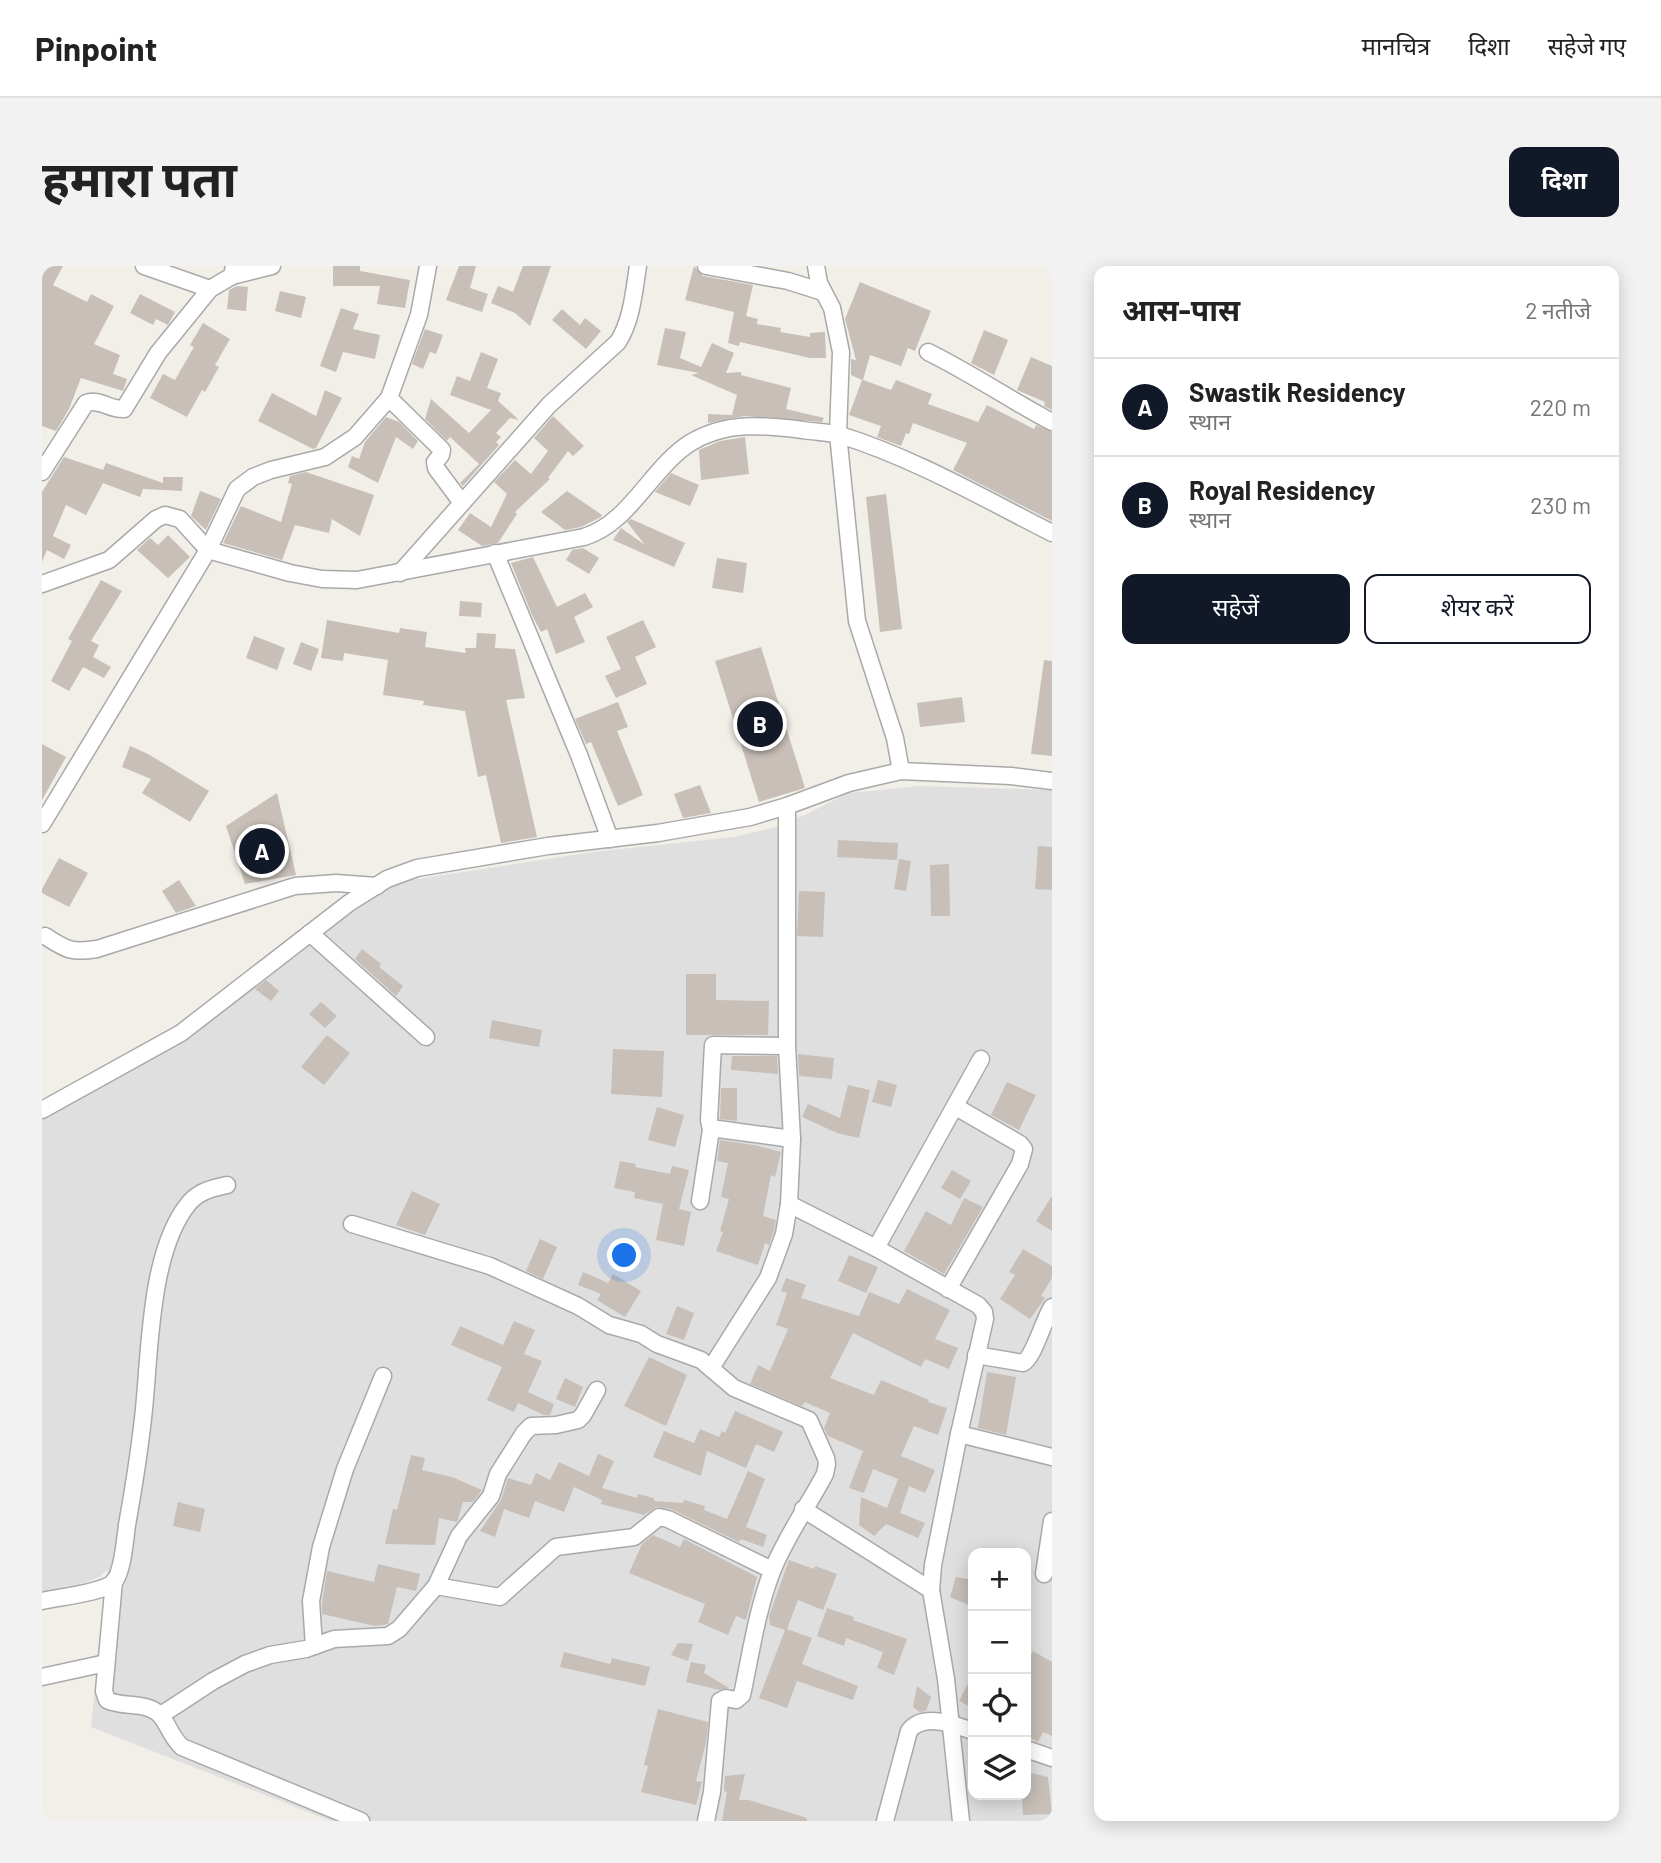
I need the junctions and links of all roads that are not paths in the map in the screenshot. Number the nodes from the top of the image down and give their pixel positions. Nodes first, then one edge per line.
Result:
1 (144, 266) edge
2 (272, 266) edge
3 (428, 266) edge
4 (638, 266) edge
5 (706, 266) edge
6 (816, 266) edge
7 (233, 271) edge
8 (211, 289) junction
9 (823, 292) junction
10 (928, 352) dead end
11 (389, 398) junction
12 (1052, 422) edge
13 (838, 435) junction
14 (42, 471) edge
15 (462, 503) junction
16 (1052, 533) edge
17 (208, 550) junction
18 (495, 552) junction
19 (400, 573) junction
20 (42, 584) edge
21 (901, 771) junction
22 (1052, 781) edge
23 (787, 806) junction
24 (42, 824) edge
25 (610, 839) junction
26 (377, 886) junction
27 (310, 933) junction
28 (45, 936) dead end
29 (426, 1037) dead end
30 (787, 1046) junction
31 (981, 1059) dead end
32 (956, 1107) junction
33 (42, 1110) edge
34 (718, 1129) dead end
35 (792, 1139) junction
36 (227, 1185) dead end
37 (699, 1201) dead end
38 (789, 1204) junction
39 (352, 1224) dead end
40 (876, 1248) junction
41 (948, 1289) junction
42 (1052, 1307) edge
43 (976, 1354) junction
44 (711, 1368) junction
45 (383, 1376) dead end
46 (597, 1390) dead end
47 (959, 1434) junction
48 (1052, 1457) edge
49 (803, 1509) junction
50 (1052, 1521) edge
51 (772, 1570) junction
52 (1044, 1574) dead end
53 (114, 1581) junction
54 (436, 1586) junction
55 (931, 1590) junction
56 (42, 1601) edge
57 (314, 1646) junction
58 (106, 1662) junction
59 (42, 1677) edge
60 (161, 1716) junction
61 (951, 1724) junction
62 (968, 1729) edge
63 (1031, 1751) edge
64 (1052, 1758) edge
65 (362, 1821) edge
66 (706, 1821) edge
67 (885, 1821) edge
68 (961, 1821) edge

1 - 8 street
2 - 7 street
3 - 11 street
4 - 15 street
5 - 9 street
6 - 9 street
7 - 8 street
8 - 14 street
9 - 13 street
10 - 12 street
11 - 15 street
11 - 17 street
13 - 16 street
13 - 18 street
13 - 21 street
15 - 19 street
17 - 19 street
17 - 20 street
17 - 24 street
18 - 19 street
18 - 25 street
21 - 22 street
21 - 23 street
23 - 25 street
23 - 30 street
25 - 26 street
26 - 27 street
26 - 28 street
27 - 29 street
27 - 33 street
30 - 35 street
30 - 37 street
31 - 32 street
32 - 40 street
32 - 41 street
34 - 35 street
35 - 38 street
36 - 53 street
38 - 40 street
38 - 44 street
39 - 44 street
40 - 41 street
41 - 43 street
42 - 43 street
43 - 47 street
44 - 49 street
45 - 57 street
46 - 54 street
47 - 48 street
47 - 55 street
49 - 51 street
49 - 55 street
50 - 52 street
51 - 54 street
51 - 66 street
53 - 56 street
53 - 58 street
54 - 57 street
55 - 61 street
57 - 60 street
58 - 59 street
58 - 60 street
60 - 65 street
61 - 62 street
61 - 67 street
61 - 68 street
63 - 64 street

